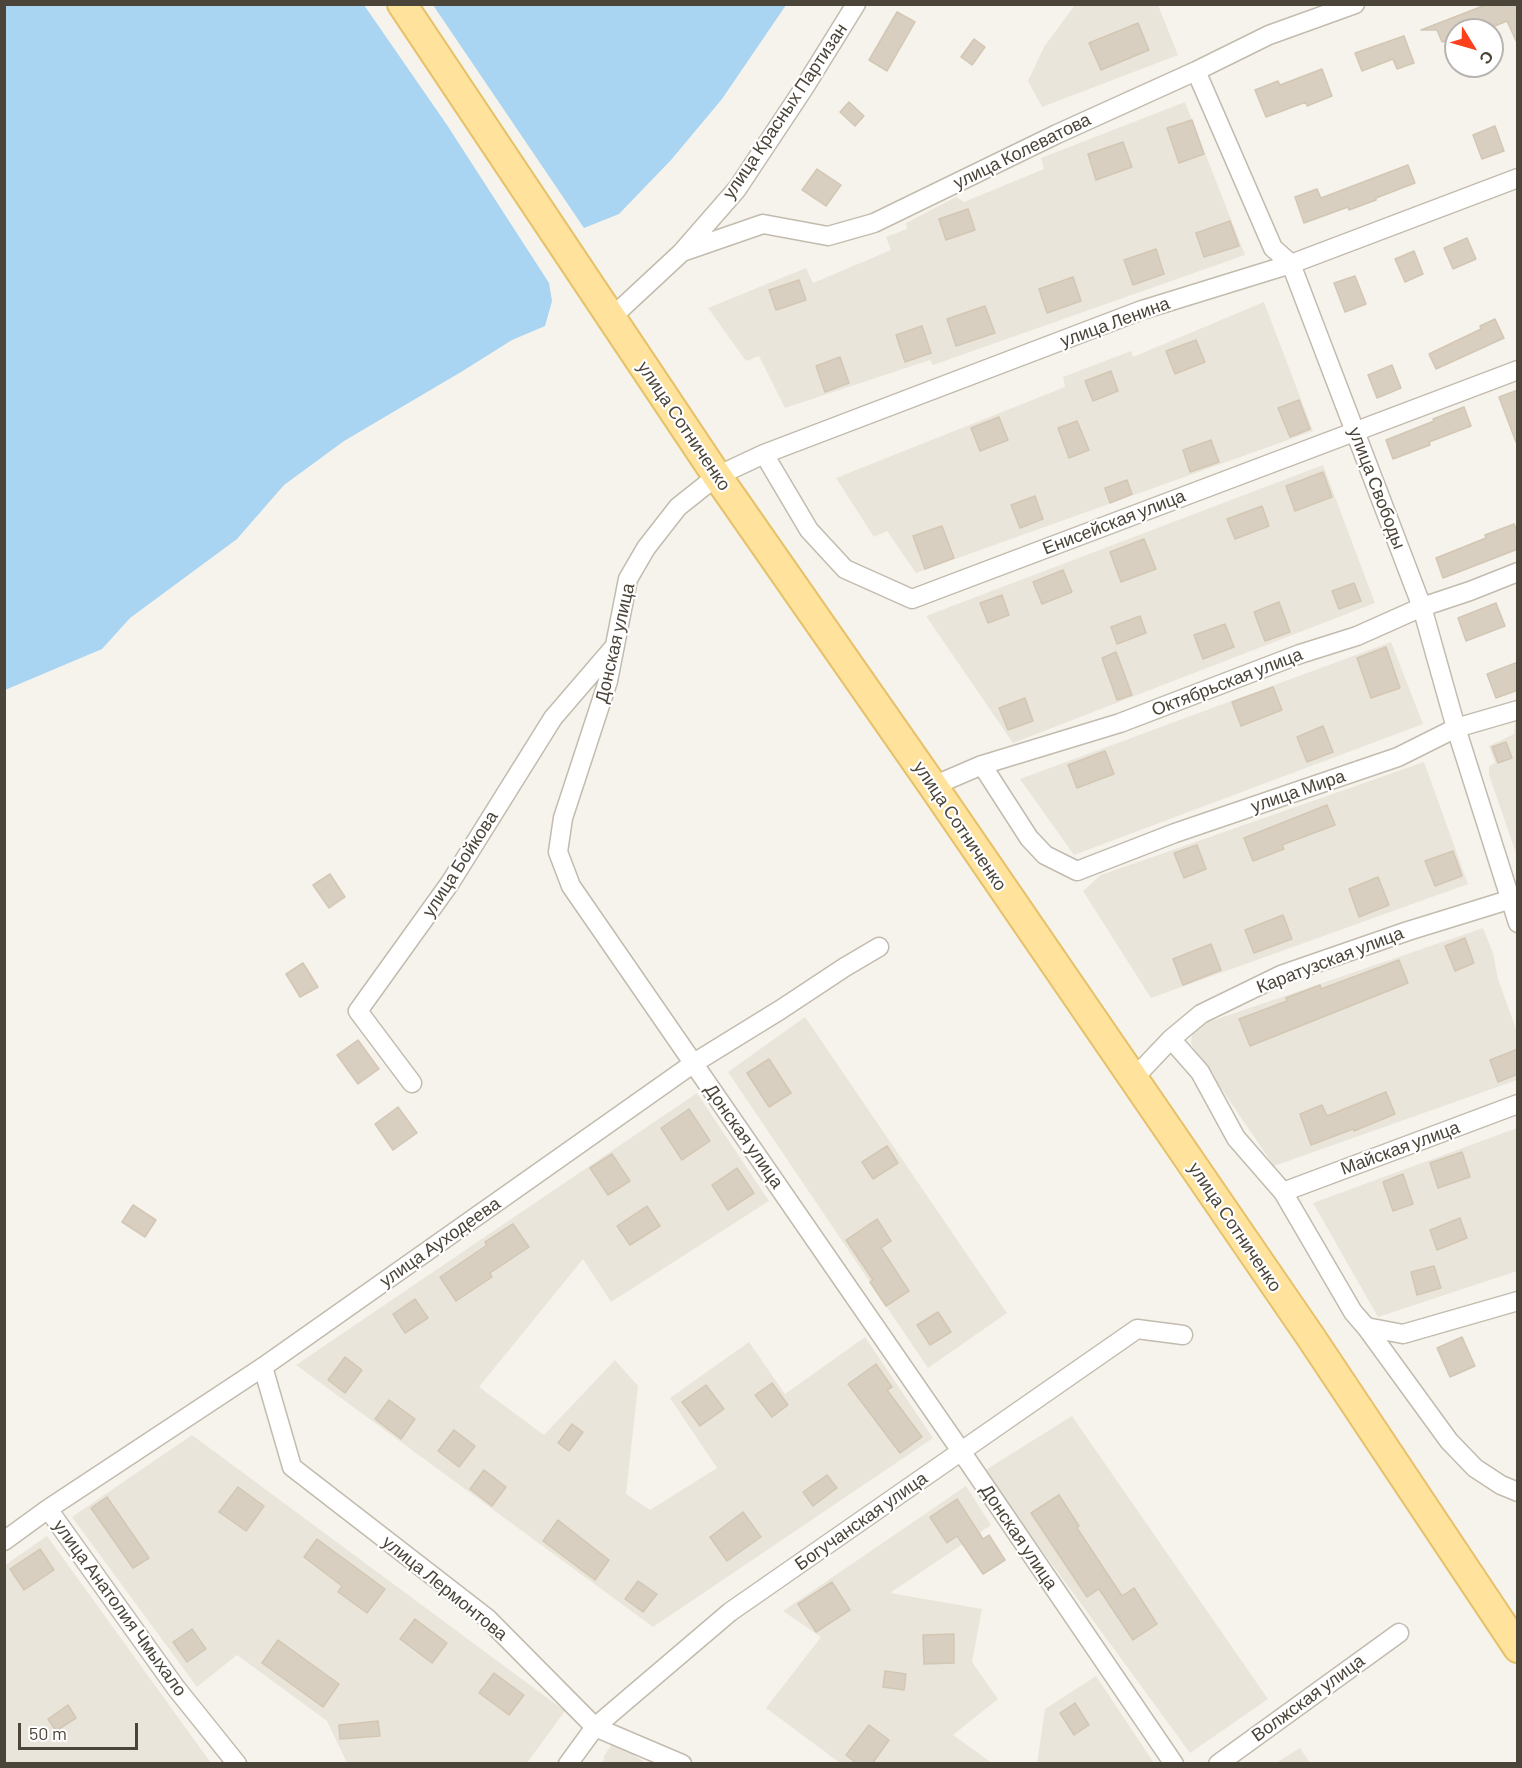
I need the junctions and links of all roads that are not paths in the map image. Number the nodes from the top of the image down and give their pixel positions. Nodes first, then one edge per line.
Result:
1 (402, 4) edge
2 (856, 4) edge
3 (1355, 4) edge
4 (1196, 71) junction
5 (1518, 178) edge
6 (682, 252) junction
7 (1291, 264) junction
8 (612, 318) junction
9 (1518, 370) edge
10 (1355, 431) junction
11 (764, 454) junction
12 (717, 476) junction
13 (1518, 573) edge
14 (1422, 607) junction
15 (615, 646) junction
16 (1518, 710) edge
17 (1456, 728) junction
18 (982, 765) junction
19 (933, 786) junction
20 (1514, 899) edge
21 (1518, 923) edge
22 (879, 947) dead end
23 (1171, 1039) junction
24 (694, 1063) junction
25 (1133, 1079) junction
26 (412, 1083) dead end
27 (1518, 1104) edge
28 (1283, 1192) junction
29 (1518, 1301) edge
30 (1366, 1327) junction
31 (1183, 1335) dead end
32 (263, 1367) junction
33 (961, 1451) junction
34 (1510, 1489) edge
35 (48, 1509) junction
36 (4, 1540) edge
37 (1399, 1633) dead end
38 (1518, 1648) edge
39 (595, 1727) junction
40 (237, 1764) edge
41 (568, 1764) edge
42 (682, 1764) edge
43 (1174, 1764) edge
44 (1218, 1764) edge

1 - 8 main road, улица Сотниченко
2 - 6 street, улица Красных Партизан
3 - 4 street, улица Колеватова
4 - 6 street, улица Колеватова
4 - 7 street, улица Свободы
5 - 7 street, улица Ленина
6 - 8 street, улица Красных Партизан
7 - 10 street, улица Свободы
7 - 11 street, улица Ленина
8 - 12 main road, улица Сотниченко
9 - 10 street, Енисейская улица
10 - 11 street, Енисейская улица
10 - 14 street, улица Свободы
11 - 12 street, улица Ленина
12 - 15 street, Донская улица
12 - 19 main road, улица Сотниченко
13 - 14 street, Октябрьская улица
14 - 17 street, улица Свободы
14 - 18 street, Октябрьская улица
15 - 24 street, Донская улица
15 - 26 street, улица Бойкова
16 - 17 street, улица Мира
17 - 18 street, улица Мира
17 - 20 street, улица Свободы
18 - 19 street, Октябрьская улица
19 - 25 main road, улица Сотниченко
20 - 21 street, улица Свободы
20 - 23 street, Каратузская улица
22 - 24 street, улица Ауходеева
23 - 25 street, Каратузская улица
23 - 28 street
24 - 32 street, улица Ауходеева
24 - 33 street, Донская улица
25 - 38 main road, улица Сотниченко
27 - 28 street, Майская улица
28 - 30 street
29 - 30 street
30 - 34 street
31 - 33 street, Богучанская улица
32 - 35 street, улица Ауходеева
32 - 39 street, улица Лермонтова
33 - 39 street, Богучанская улица
33 - 43 street, Донская улица
35 - 36 street, улица Ауходеева
35 - 40 street, улица Анатолия Чмыхало
37 - 44 street, Волжская улица
39 - 41 street, Богучанская улица
39 - 42 street, улица Лермонтова

